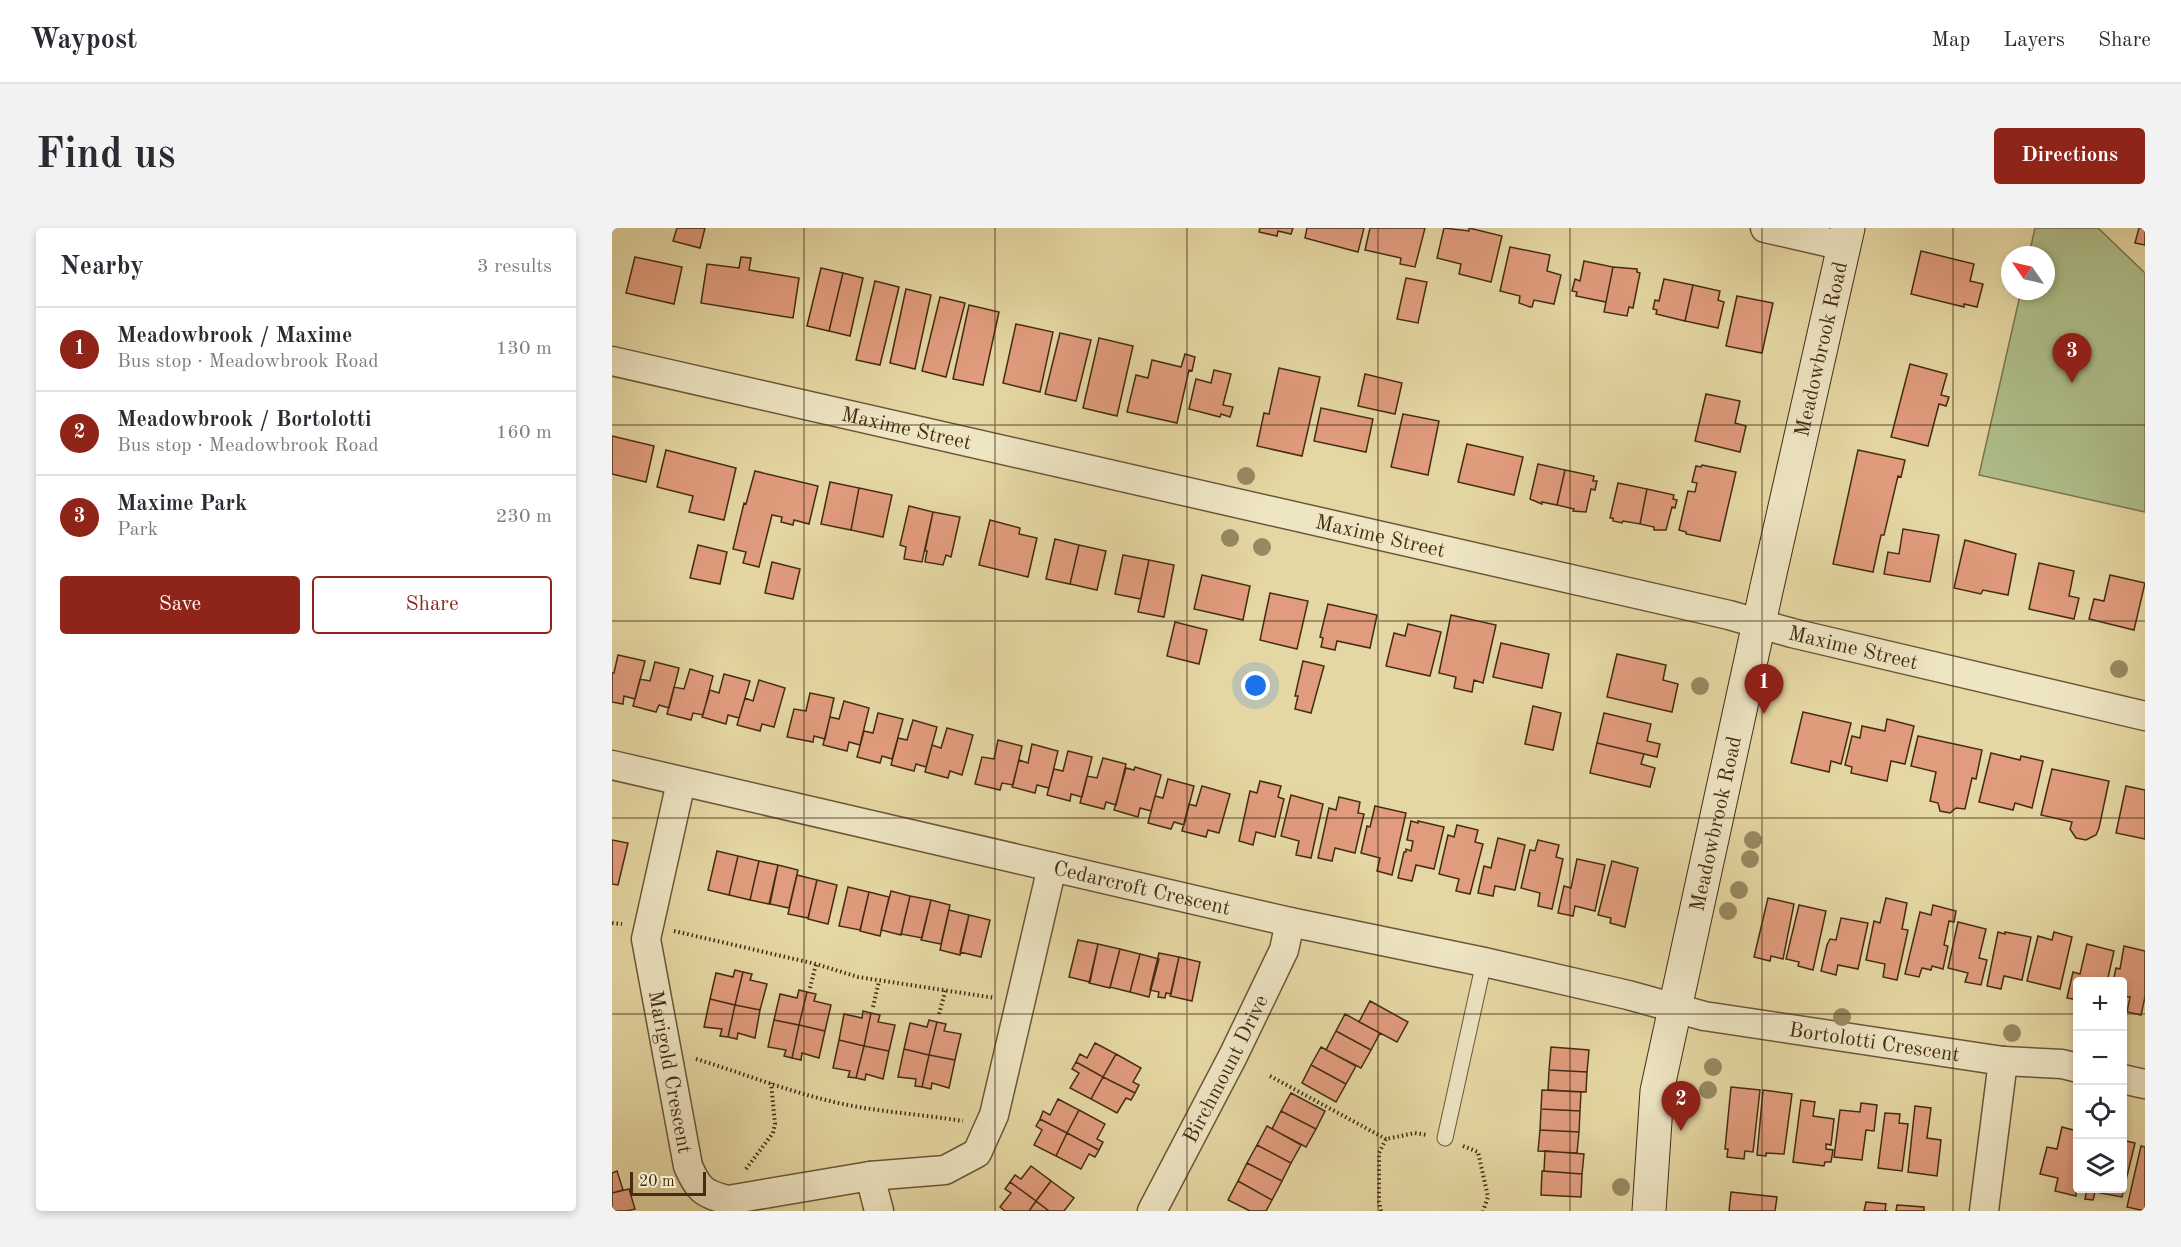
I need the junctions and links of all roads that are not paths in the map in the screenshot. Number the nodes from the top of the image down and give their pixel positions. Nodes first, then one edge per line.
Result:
1 (1765, 228) edge
2 (1846, 237) edge
3 (612, 361) edge
4 (1759, 623) junction
5 (2145, 716) edge
6 (612, 765) edge
7 (681, 782) junction
8 (1052, 867) junction
9 (1290, 922) junction
10 (1484, 962) junction
11 (1674, 1009) junction
12 (2003, 1062) junction
13 (2073, 1067) edge
14 (2127, 1079) edge
15 (2145, 1084) edge
16 (1445, 1138) road end
17 (870, 1176) junction
18 (879, 1211) edge
19 (1152, 1211) edge
20 (1649, 1211) edge
21 (1984, 1211) edge

1 - 2 street
2 - 4 street, Meadowbrook Road
3 - 4 street, Maxime Street
4 - 5 street, Maxime Street
4 - 11 street, Meadowbrook Road
6 - 7 street, Cedarcroft Crescent
7 - 8 street, Cedarcroft Crescent
7 - 17 street, Marigold Crescent
8 - 9 street, Cedarcroft Crescent
8 - 17 street, Marigold Crescent
9 - 10 street, Cedarcroft Crescent
9 - 19 street, Birchmount Drive
10 - 11 street, Cedarcroft Crescent
10 - 16 lane
11 - 12 street, Bortolotti Crescent
11 - 20 street, Meadowbrook Road
12 - 13 street, Bortolotti Crescent
12 - 21 street
14 - 15 street
17 - 18 street

